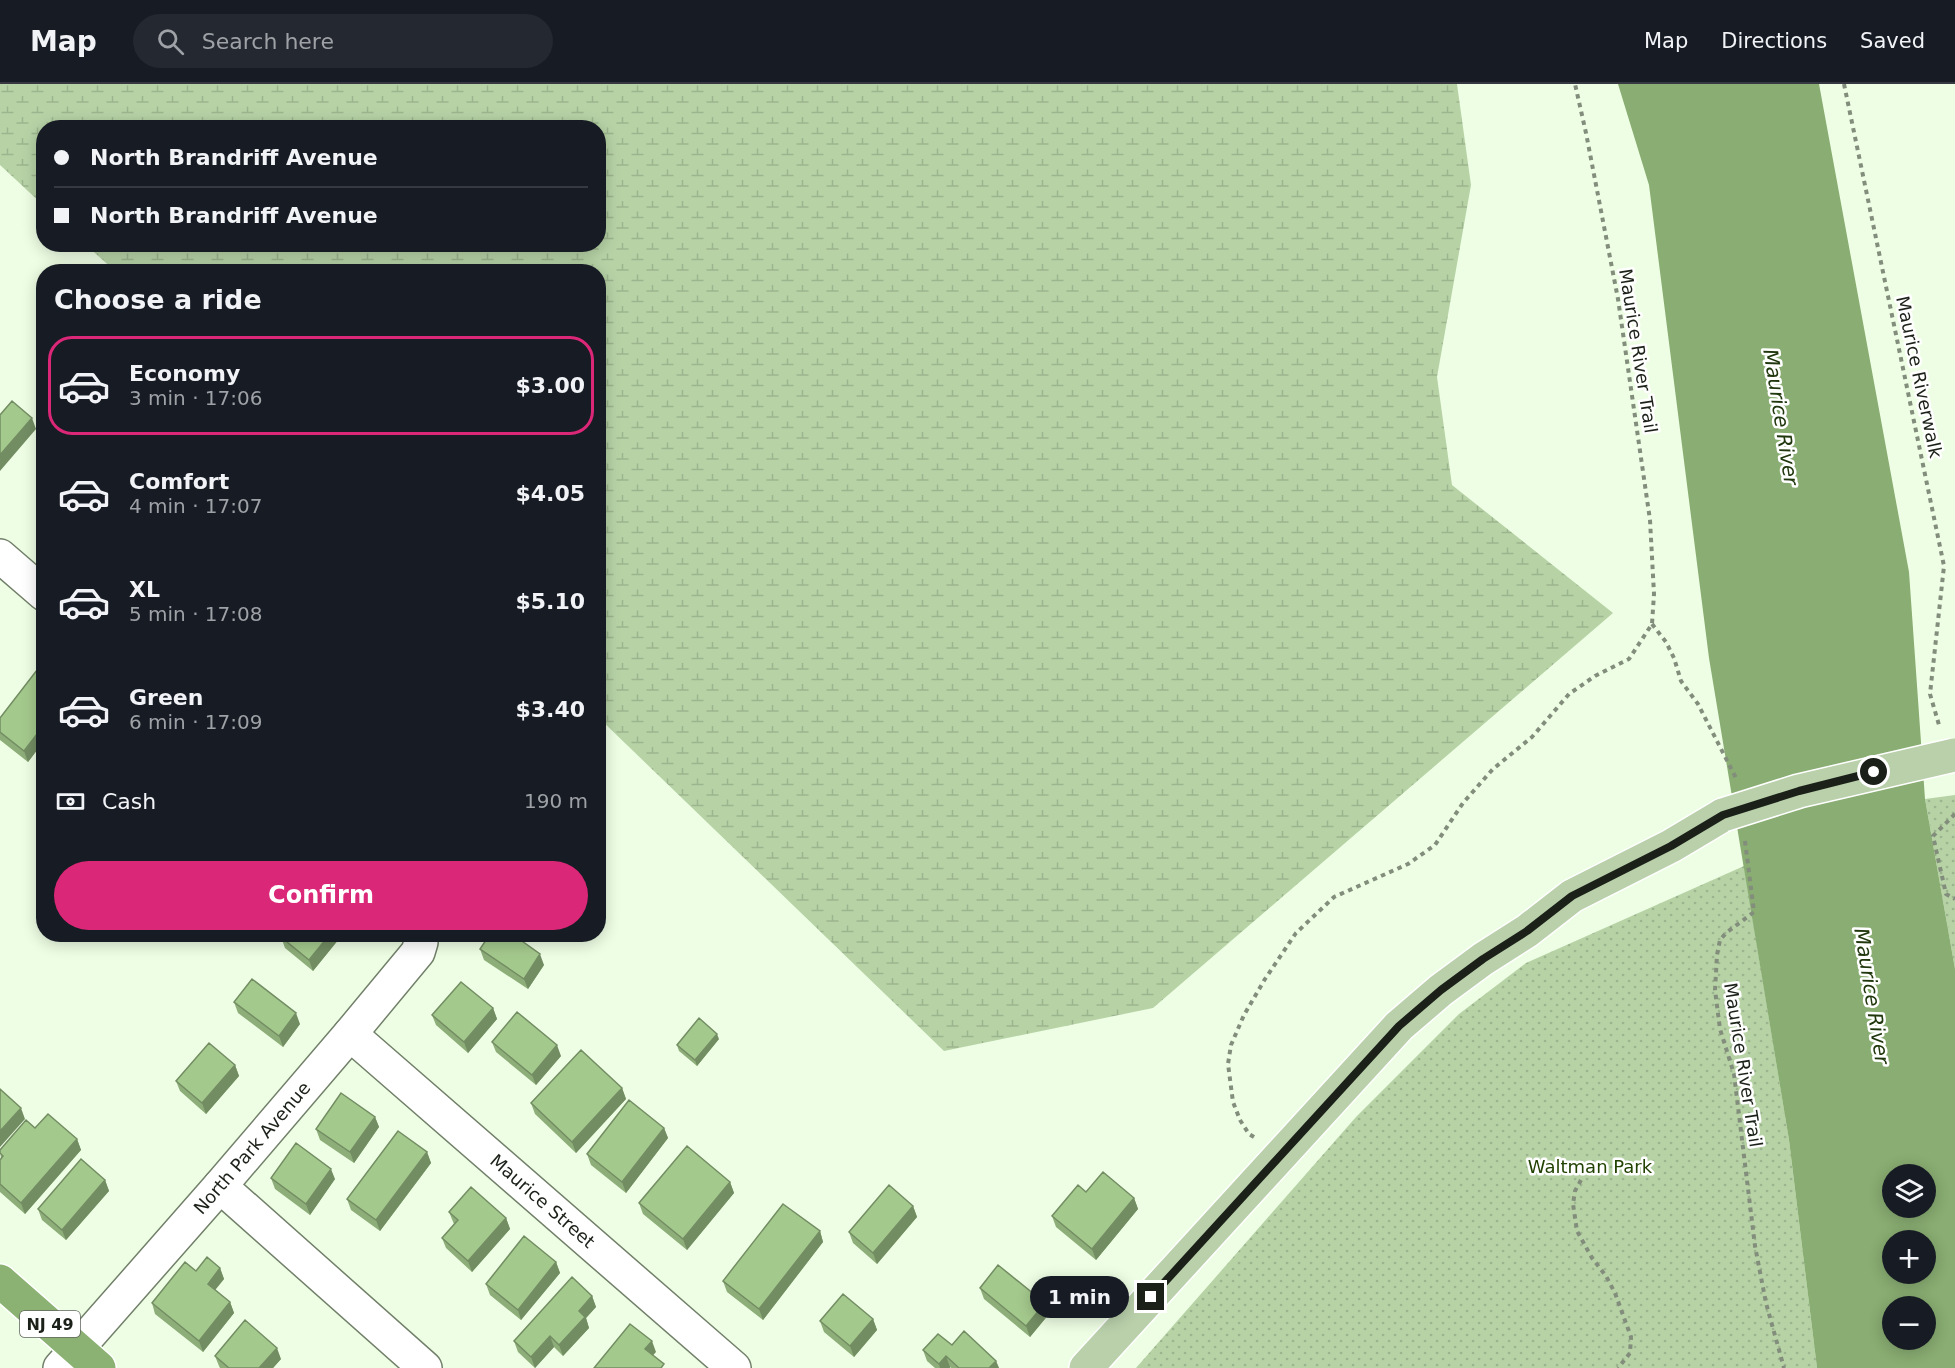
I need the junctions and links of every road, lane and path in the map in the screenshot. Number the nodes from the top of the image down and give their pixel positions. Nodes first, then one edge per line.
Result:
1 (1575, 84) edge
2 (1844, 84) edge
3 (0, 556) edge
4 (36, 587) edge
5 (1652, 624) junction
6 (1950, 745) edge
7 (1737, 785) dead end
8 (1955, 814) edge
9 (1733, 823) junction
10 (1955, 898) edge
11 (419, 942) edge
12 (350, 1034) junction
13 (1280, 1155) junction
14 (1581, 1180) dead end
15 (220, 1186) junction
16 (0, 1281) edge
17 (79, 1361) edge
18 (425, 1368) edge
19 (734, 1368) edge
20 (1086, 1368) edge
21 (1618, 1368) edge
22 (1784, 1368) edge

1 - 5 path, Maurice River Trail
2 - 6 path, Maurice Riverwalk
3 - 4 street
5 - 7 path
5 - 13 path, Maurice River Trail
6 - 9 main road, bridge
8 - 10 path
9 - 13 main road
9 - 22 path, Maurice River Trail
11 - 12 street, North Park Avenue
12 - 15 street, North Park Avenue
12 - 19 street, Maurice Street
13 - 20 main road
14 - 21 path
15 - 17 street, North Park Avenue
15 - 18 street
16 - 17 highway, NJ 49

